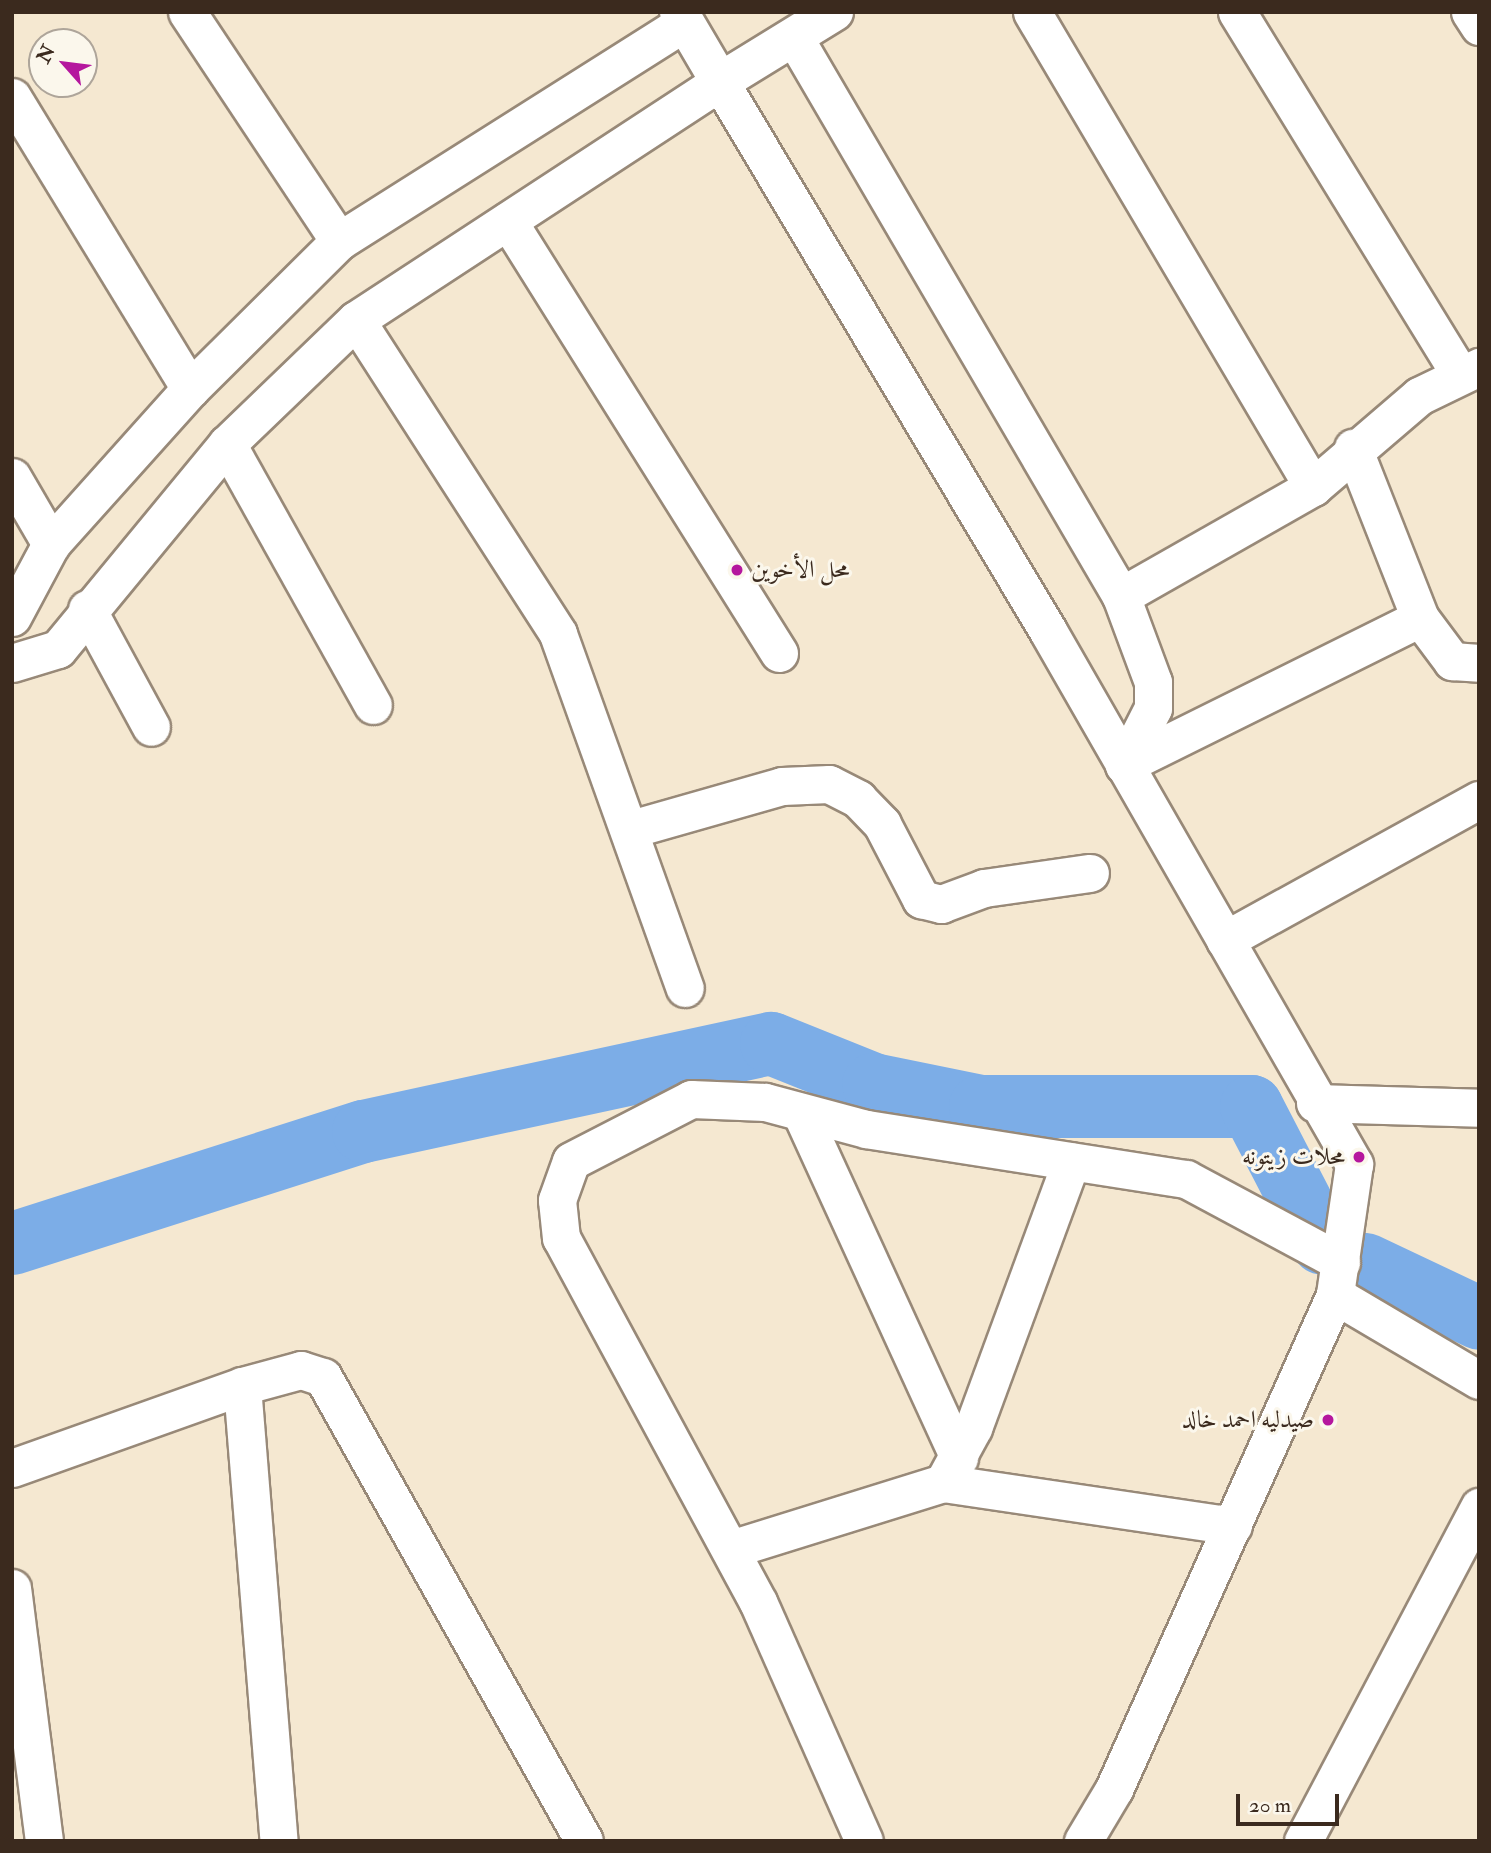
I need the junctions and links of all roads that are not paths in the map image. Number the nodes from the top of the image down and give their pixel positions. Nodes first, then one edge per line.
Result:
1 (187, 12) edge
2 (834, 12) edge
3 (1032, 12) edge
4 (1237, 12) edge
5 (1470, 12) edge
6 (688, 16) edge
7 (787, 24) edge
8 (1479, 26) edge
9 (720, 82) junction
10 (12, 97) edge
11 (508, 221) junction
12 (339, 241) junction
13 (356, 320) junction
14 (1469, 371) edge
15 (190, 389) junction
16 (227, 444) junction
17 (1353, 448) junction
18 (12, 477) edge
19 (1314, 487) junction
20 (51, 544) junction
21 (1121, 596) junction
22 (87, 609) junction
23 (12, 617) edge
24 (1420, 618) junction
25 (779, 653) dead end
26 (12, 663) edge
27 (1478, 666) edge
28 (373, 705) dead end
29 (151, 727) dead end
30 (1124, 765) junction
31 (1479, 800) edge
32 (631, 829) junction
33 (1090, 873) dead end
34 (1225, 940) junction
35 (685, 988) dead end
36 (1315, 1103) junction
37 (1479, 1108) edge
38 (803, 1116) junction
39 (1071, 1161) junction
40 (1338, 1278) junction
41 (1479, 1380) edge
42 (242, 1386) junction
43 (12, 1468) edge
44 (951, 1471) junction
45 (1479, 1507) edge
46 (1233, 1526) junction
47 (731, 1549) junction
48 (12, 1588) edge
49 (44, 1841) edge
50 (279, 1841) edge
51 (584, 1841) edge
52 (863, 1841) edge
53 (1083, 1841) edge
54 (1303, 1841) edge

1 - 12 street
2 - 7 street
3 - 19 street
4 - 14 street
5 - 8 street
6 - 9 street
6 - 12 street
7 - 9 street
7 - 21 street
9 - 11 street
9 - 30 street
10 - 15 street
11 - 13 street
11 - 25 street
12 - 15 street
13 - 16 street
13 - 32 street
14 - 17 street
15 - 20 street
16 - 22 street
16 - 28 street
17 - 19 street
17 - 24 street
18 - 20 street
19 - 21 street
20 - 23 street
21 - 30 street
22 - 26 street
22 - 29 street
24 - 27 street
24 - 30 street
30 - 34 street
31 - 34 street
32 - 33 street
32 - 35 street
34 - 36 street
36 - 37 street
36 - 40 street
38 - 39 street
38 - 44 street
38 - 47 street
39 - 40 street
39 - 44 street
40 - 41 street
40 - 46 street
42 - 43 street
42 - 50 street
42 - 51 street
44 - 46 street
44 - 47 street
45 - 54 street
46 - 53 street
47 - 52 street
48 - 49 street

